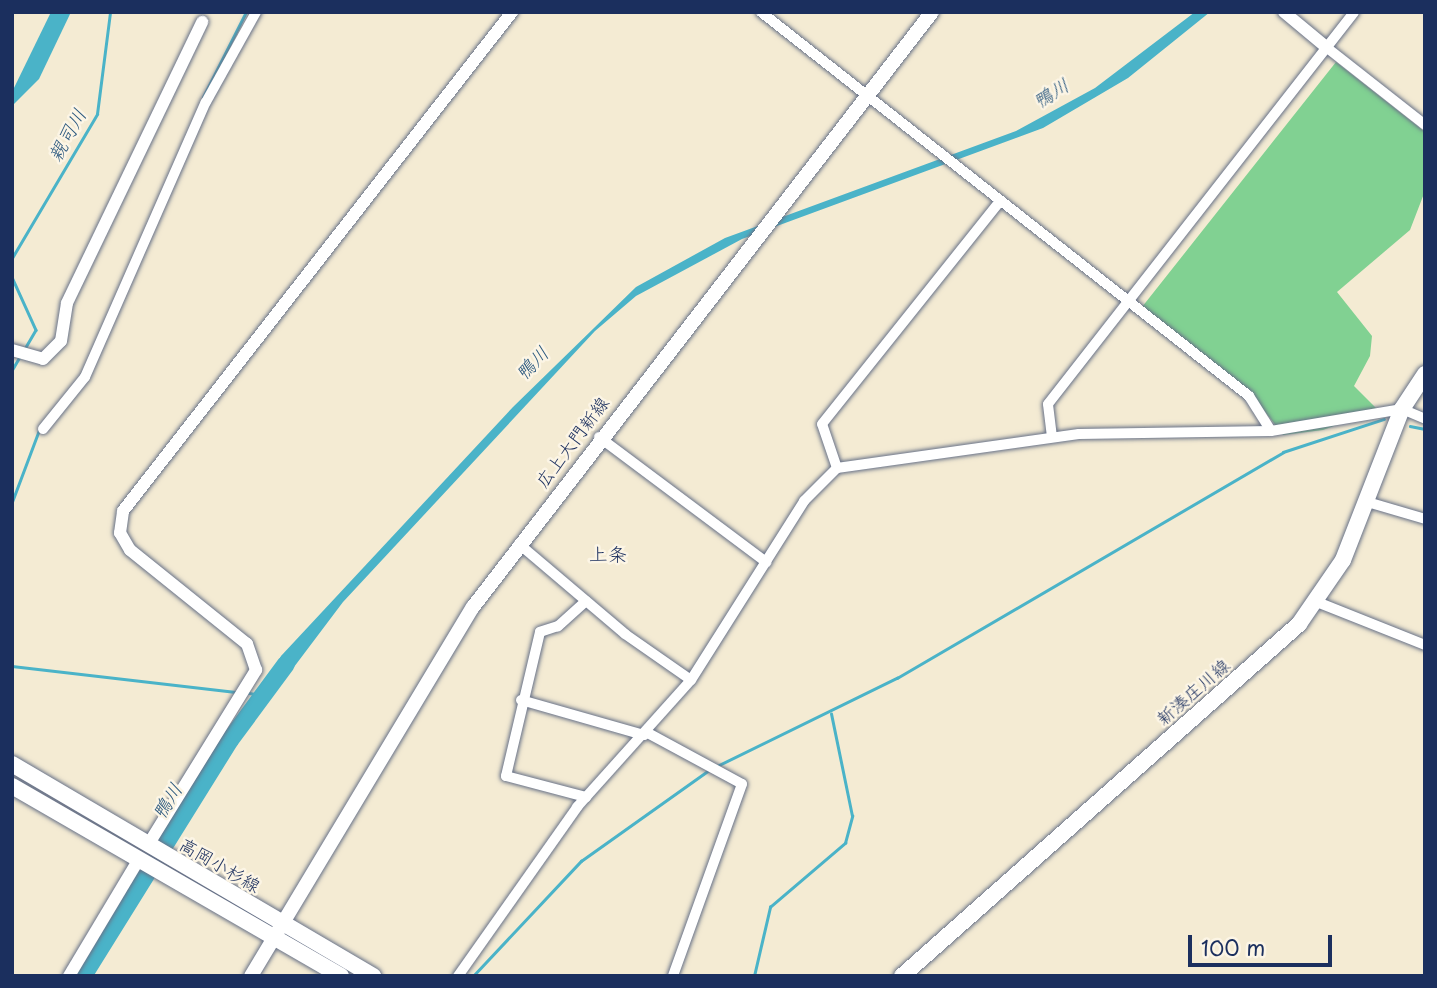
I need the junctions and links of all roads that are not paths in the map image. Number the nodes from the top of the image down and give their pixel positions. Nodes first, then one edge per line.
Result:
1 (256, 12) edge
2 (512, 12) edge
3 (761, 12) edge
4 (932, 12) edge
5 (1284, 12) edge
6 (1354, 12) edge
7 (204, 17) edge
8 (1326, 47) junction
9 (867, 95) junction
10 (1425, 125) edge
11 (1000, 201) junction
12 (1130, 301) junction
13 (12, 351) edge
14 (1425, 374) edge
15 (1402, 409) junction
16 (1425, 419) edge
17 (43, 429) dead end
18 (1271, 431) junction
19 (599, 437) junction
20 (1052, 437) junction
21 (836, 468) junction
22 (1364, 501) junction
23 (1425, 519) edge
24 (519, 544) junction
25 (766, 562) junction
26 (586, 601) junction
27 (1318, 602) junction
28 (1425, 645) edge
29 (691, 680) junction
30 (521, 700) junction
31 (645, 734) junction
32 (12, 764) edge
33 (12, 786) edge
34 (586, 797) junction
35 (146, 853) junction
36 (276, 929) junction
37 (69, 976) edge
38 (251, 976) edge
39 (341, 976) edge
40 (373, 976) edge
41 (458, 976) edge
42 (673, 976) edge
43 (902, 976) edge

1 - 17 street
2 - 35 street
3 - 9 street
4 - 9 main road, 広上大門新線
5 - 8 street
6 - 8 street
7 - 13 street
8 - 10 street
8 - 12 street
9 - 11 street
9 - 19 main road, 広上大門新線
11 - 12 street
11 - 21 street
12 - 18 street
12 - 20 street
14 - 15 main road, 新湊庄川線
15 - 16 street
15 - 18 street
15 - 22 main road, 新湊庄川線
18 - 20 street
19 - 24 main road, 広上大門新線
19 - 25 street
20 - 21 street
21 - 25 street
22 - 23 street
22 - 27 main road, 新湊庄川線
24 - 26 street
24 - 36 main road, 広上大門新線
25 - 29 street
26 - 29 street
26 - 30 street
27 - 28 street
27 - 43 main road, 新湊庄川線
29 - 31 street
30 - 31 street
30 - 34 street
31 - 34 street
31 - 42 street
32 - 35 main road, 高岡小杉線
33 - 35 main road, 高岡小杉線
34 - 41 street
35 - 36 main road, 高岡小杉線
35 - 37 street
36 - 38 main road, 広上大門新線
36 - 39 main road, 高岡小杉線
36 - 40 main road, 高岡小杉線

